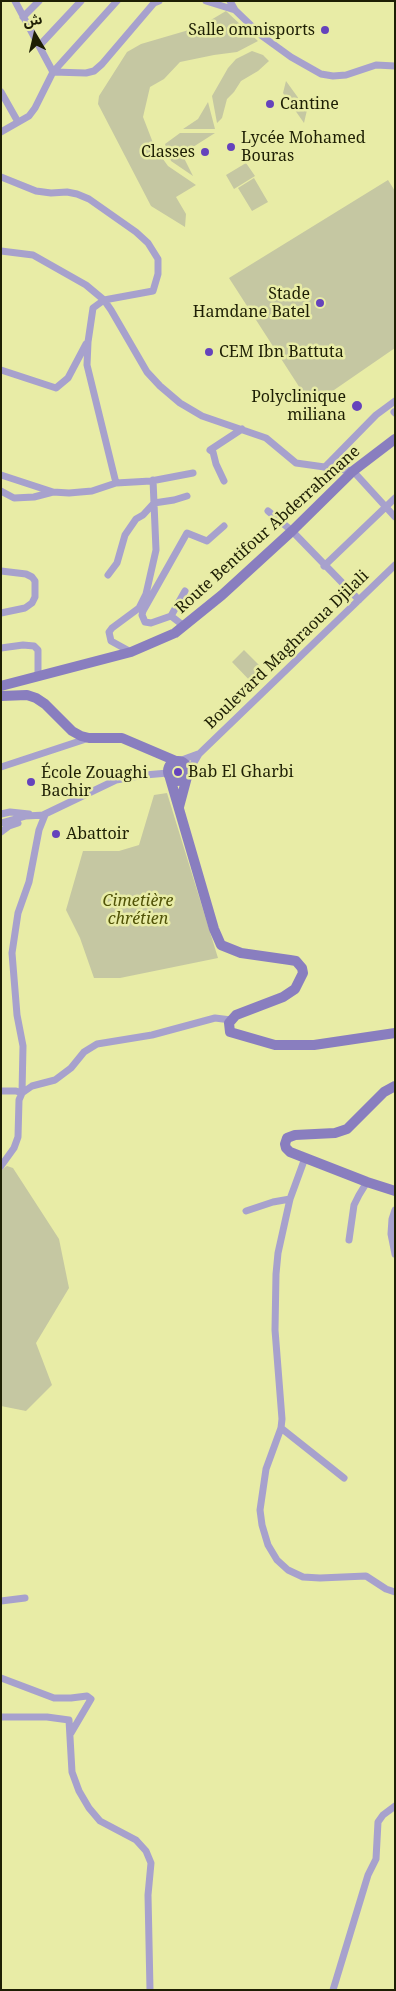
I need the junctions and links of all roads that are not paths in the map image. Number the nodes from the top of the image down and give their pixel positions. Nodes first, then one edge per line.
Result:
1 (14, 1) edge
2 (39, 1) edge
3 (82, 1) edge
4 (117, 1) edge
5 (206, 1) edge
6 (230, 1) edge
7 (154, 2) edge
8 (235, 10) junction
9 (23, 17) junction
10 (39, 46) junction
11 (395, 66) edge
12 (53, 72) junction
13 (1, 92) edge
14 (18, 122) junction
15 (1, 132) edge
16 (1, 177) edge
17 (1, 251) edge
18 (104, 300) junction
19 (88, 342) junction
20 (1, 370) edge
21 (395, 401) edge
22 (242, 429) junction
23 (395, 439) edge
24 (325, 467) junction
25 (353, 471) junction
26 (193, 473) dead end
27 (1, 475) edge
28 (153, 480) junction
29 (224, 481) dead end
30 (116, 482) junction
31 (1, 491) edge
32 (55, 492) junction
33 (187, 496) dead end
34 (395, 498) edge
35 (154, 502) junction
36 (385, 507) junction
37 (268, 511) dead end
38 (395, 517) edge
39 (224, 526) dead end
40 (292, 531) junction
41 (324, 566) junction
42 (395, 566) edge
43 (1, 571) edge
44 (108, 575) dead end
45 (184, 591) dead end
46 (359, 600) junction
47 (1, 613) edge
48 (171, 616) junction
49 (184, 626) junction
50 (1, 648) edge
51 (130, 652) junction
52 (38, 677) junction
53 (1, 686) edge
54 (1, 696) edge
55 (89, 738) junction
56 (143, 747) junction
57 (199, 754) junction
58 (178, 761) junction
59 (1, 767) edge
60 (169, 774) junction
61 (188, 774) junction
62 (179, 808) junction
63 (1, 814) edge
64 (35, 815) junction
65 (45, 815) junction
66 (1, 823) edge
67 (1, 832) edge
68 (230, 1020) junction
69 (395, 1033) edge
70 (395, 1086) edge
71 (1, 1091) edge
72 (22, 1093) junction
73 (305, 1158) junction
74 (1, 1166) edge
75 (367, 1182) junction
76 (395, 1191) edge
77 (290, 1199) junction
78 (395, 1210) edge
79 (246, 1211) dead end
80 (349, 1240) dead end
81 (395, 1254) edge
82 (281, 1428) junction
83 (344, 1478) dead end
84 (395, 1592) edge
85 (25, 1598) dead end
86 (1, 1601) edge
87 (1, 1678) edge
88 (1, 1717) edge
89 (71, 1733) junction
90 (395, 1806) edge
91 (150, 1990) edge
92 (333, 1990) edge

1 - 9 street
2 - 9 street
3 - 10 street
4 - 12 street
5 - 8 street
6 - 8 street
7 - 12 street
8 - 11 street
9 - 10 street
10 - 12 street
12 - 14 street
13 - 14 street
14 - 15 street
16 - 18 street
17 - 18 street
18 - 19 street
18 - 22 street
19 - 20 street
19 - 30 street
21 - 24 street
22 - 24 street
22 - 29 street
23 - 25 main road, Route Bentifour Abderrahmane
24 - 25 street
25 - 36 street
25 - 40 main road, Route Bentifour Abderrahmane
26 - 28 street
27 - 32 street
28 - 30 street
28 - 35 street
30 - 32 street
31 - 32 street
33 - 35 street
34 - 36 street
35 - 44 street
35 - 51 street
36 - 38 street
36 - 41 street
37 - 40 street
39 - 48 street
40 - 41 street
40 - 49 main road, Route Bentifour Abderrahmane
41 - 46 street
42 - 46 street, Boulevard Maghraoua Djilali
43 - 47 street
45 - 48 street
46 - 57 street, Boulevard Maghraoua Djilali
48 - 49 street
49 - 51 main road, Route Bentifour Abderrahmane
50 - 52 street
51 - 52 main road, Route Bentifour Abderrahmane
52 - 53 main road, Route Bentifour Abderrahmane
54 - 55 main road
55 - 56 main road
55 - 59 street
56 - 58 main road
56 - 60 main road
57 - 58 street
57 - 61 street
58 - 60 main road
58 - 61 main road
60 - 61 main road
60 - 62 main road
60 - 65 street
61 - 62 main road
62 - 68 main road
63 - 64 street
64 - 65 street
64 - 66 street
65 - 67 street
65 - 72 street
68 - 69 main road
68 - 72 street
70 - 73 main road
71 - 72 street
72 - 74 street
73 - 75 main road
73 - 77 street
75 - 76 main road
75 - 80 street
77 - 79 street
77 - 82 street
78 - 81 street
82 - 83 street
82 - 84 street
85 - 86 street
87 - 89 street
88 - 89 street
89 - 91 street
90 - 92 street

